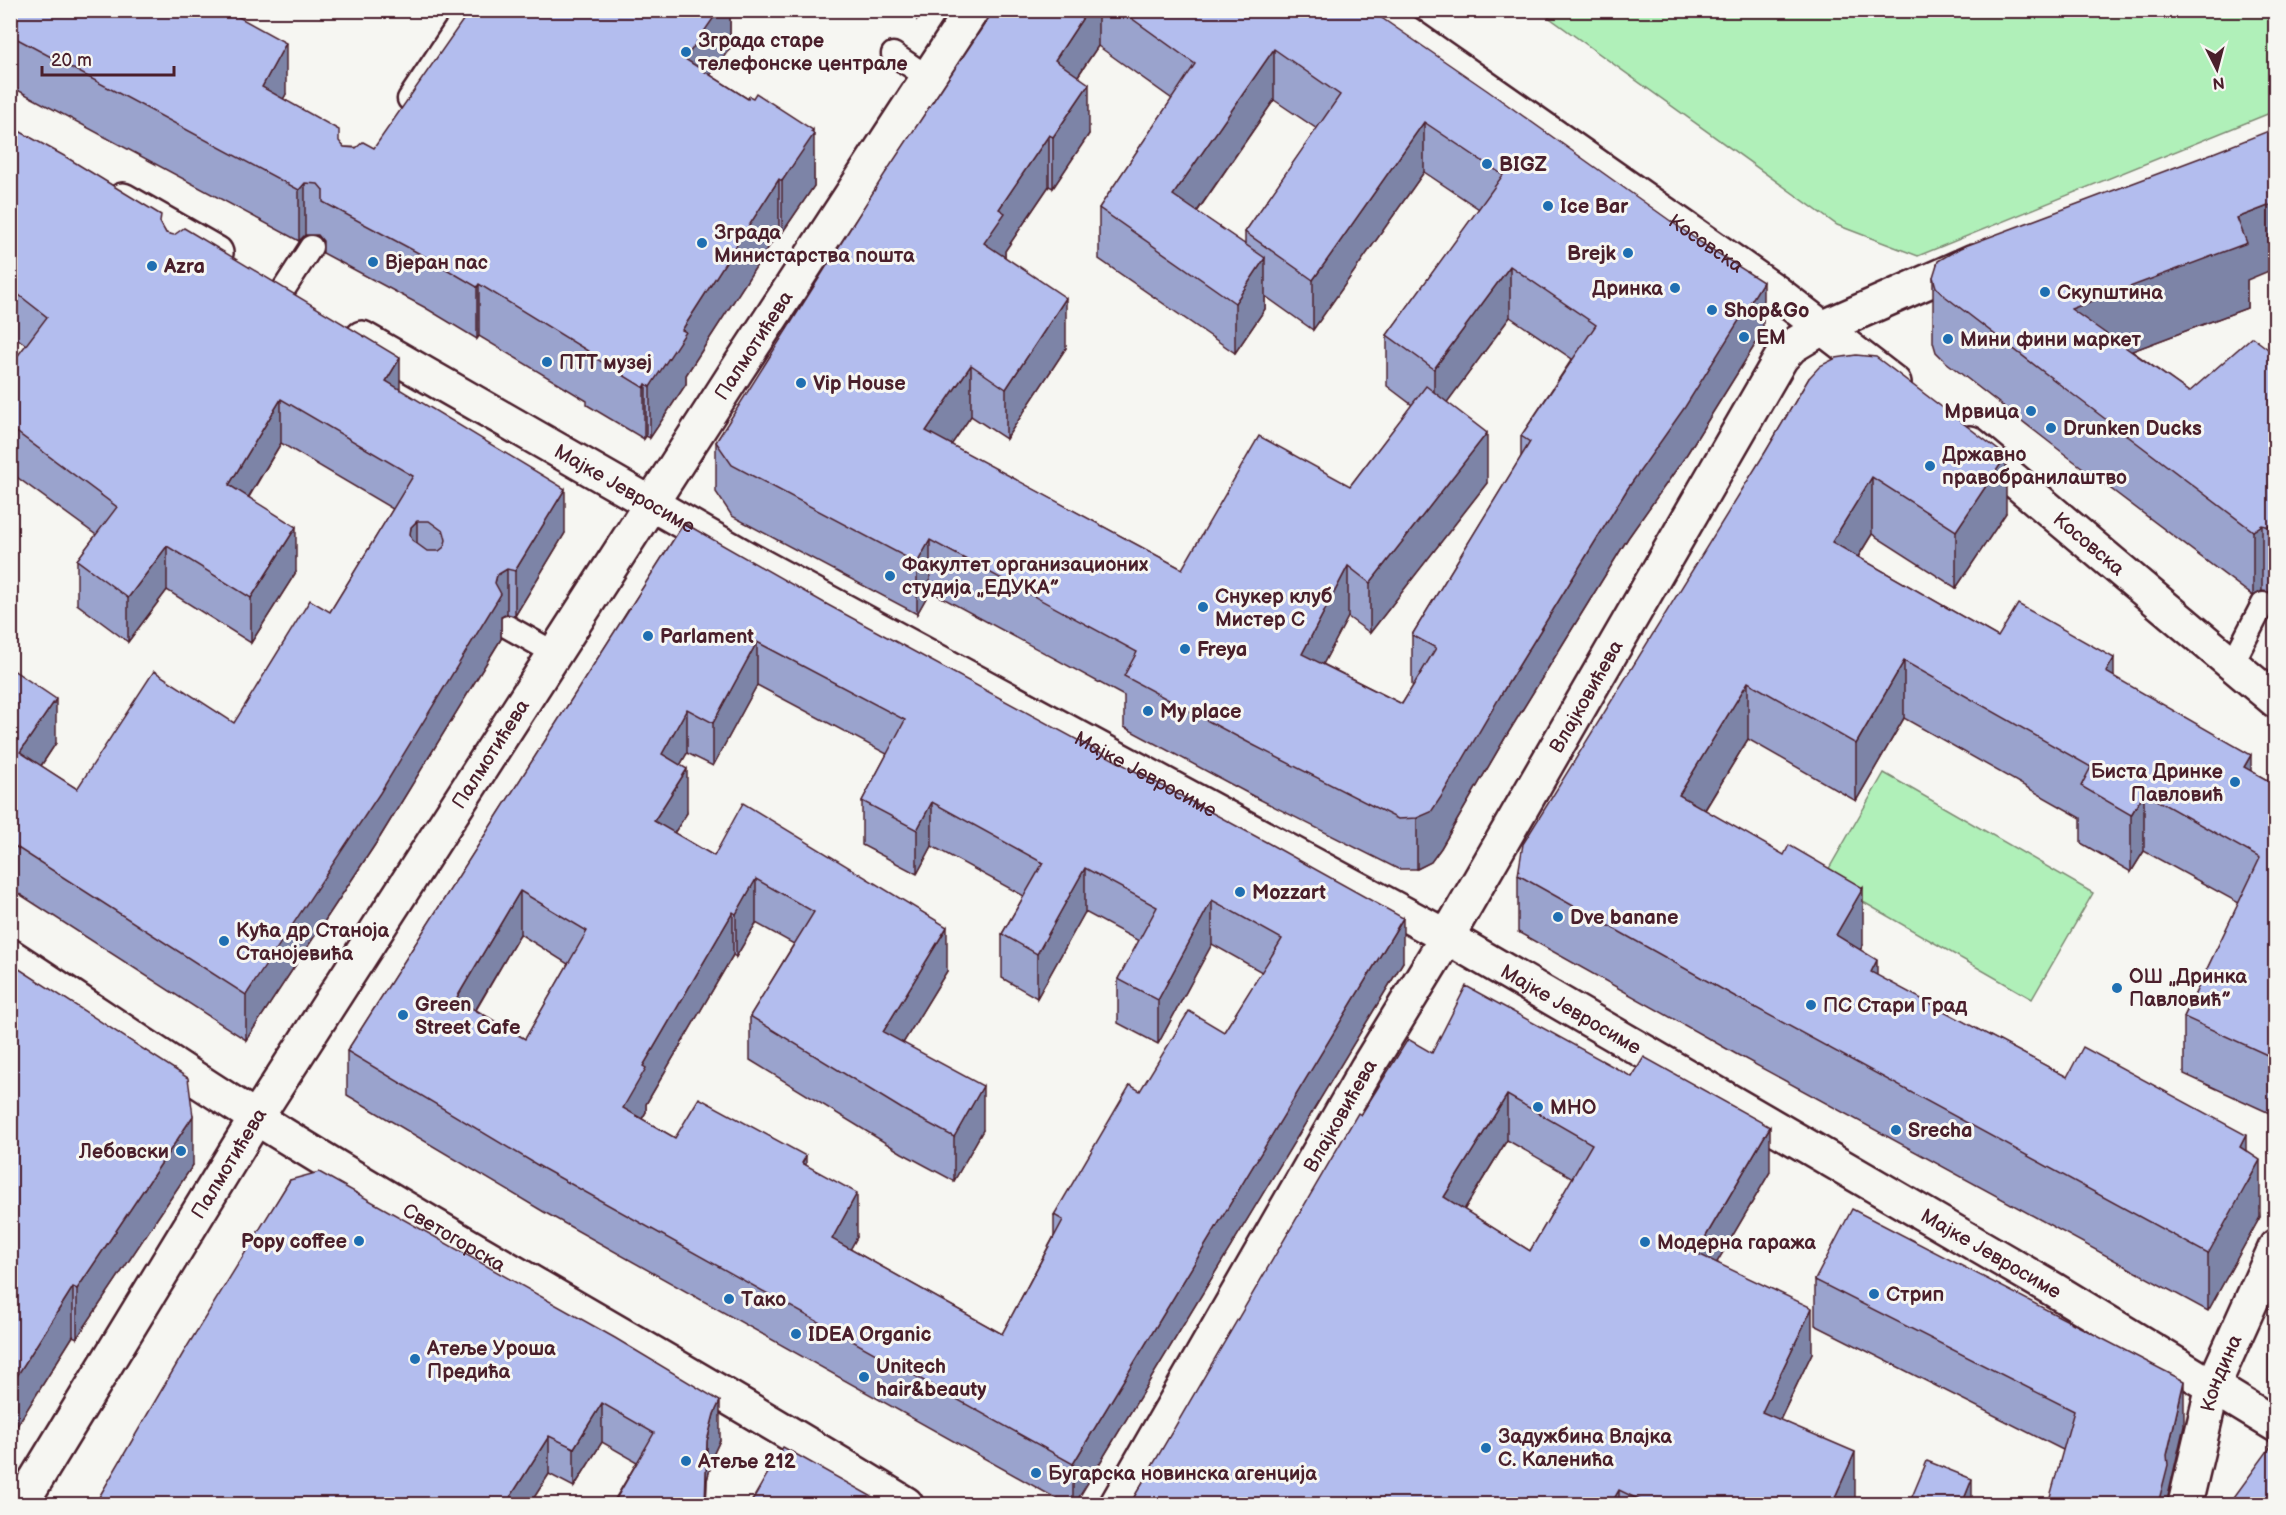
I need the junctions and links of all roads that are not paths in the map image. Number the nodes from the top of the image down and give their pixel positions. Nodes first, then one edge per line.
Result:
1 (468, 10) edge
2 (972, 10) edge
3 (1374, 10) edge
4 (893, 54) dead end
5 (929, 78) junction
6 (396, 119) edge
7 (101, 187) edge
8 (311, 248) dead end
9 (1999, 251) edge
10 (272, 286) joint
11 (334, 322) edge
12 (1822, 328) junction
13 (1920, 403) edge
14 (1947, 424) edge
15 (651, 505) junction
16 (2263, 604) dead end
17 (508, 627) dead end
18 (556, 654) junction
19 (2232, 664) junction
20 (2276, 701) edge
21 (1447, 937) junction
22 (10, 956) edge
23 (256, 1118) junction
24 (2276, 1246) edge
25 (2214, 1386) junction
26 (2276, 1425) edge
27 (21, 1504) edge
28 (906, 1504) edge
29 (1117, 1504) edge
30 (2185, 1504) edge

1 - 6 lane
2 - 5 street, Палмотићева
3 - 12 street, Косовска
4 - 5 lane
5 - 15 street, Палмотићева
7 - 10 street
8 - 10 lane
9 - 12 street, Влајковићева
11 - 15 street, Мајке Јевросиме
12 - 13 street, Косовска
12 - 21 street, Влајковићева
14 - 19 street, Косовска
15 - 18 street, Палмотићева
15 - 21 street, Мајке Јевросиме
16 - 19 lane
17 - 18 lane
18 - 23 street, Палмотићева
19 - 20 street, Косовска
21 - 25 street, Мајке Јевросиме
21 - 29 street, Влајковићева
22 - 23 street, Светогорска
23 - 27 street, Палмотићева
23 - 28 street, Светогорска
24 - 25 street, Кондина
25 - 26 street, Мајке Јевросиме
25 - 30 street, Кондина

